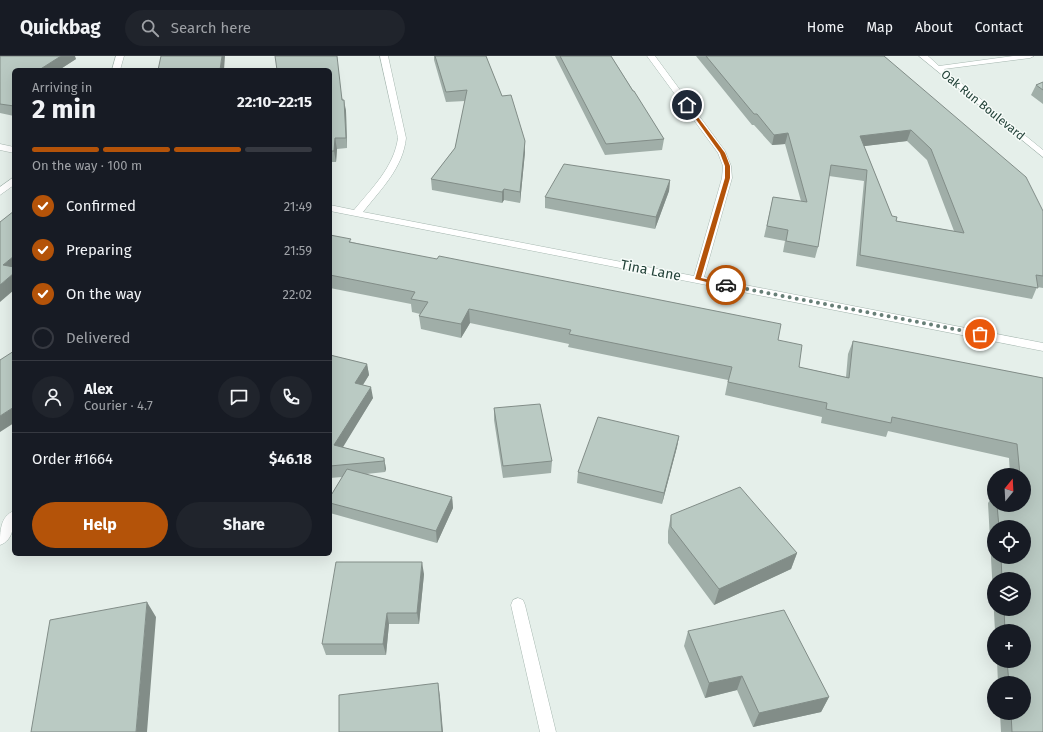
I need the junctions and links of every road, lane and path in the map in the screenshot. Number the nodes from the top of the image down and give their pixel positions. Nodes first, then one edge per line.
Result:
1 (120, 56) edge
2 (384, 56) edge
3 (651, 56) edge
4 (923, 56) edge
5 (1030, 56) edge
6 (117, 68) edge
7 (938, 68) junction
8 (0, 147) edge
9 (12, 150) edge
10 (1043, 154) edge
11 (12, 182) edge
12 (0, 192) edge
13 (332, 208) edge
14 (357, 213) junction
15 (698, 279) junction
16 (1043, 347) edge
17 (12, 520) edge
18 (0, 539) edge
19 (518, 605) dead end
20 (548, 732) edge

1 - 6 street
2 - 14 street
3 - 15 street
4 - 7 street, Oak Run Boulevard
5 - 7 street
7 - 10 street, Oak Run Boulevard
8 - 9 street
11 - 12 street
13 - 14 street, Tina Lane
14 - 15 street, Tina Lane
15 - 16 street, Tina Lane
17 - 18 street
19 - 20 street

